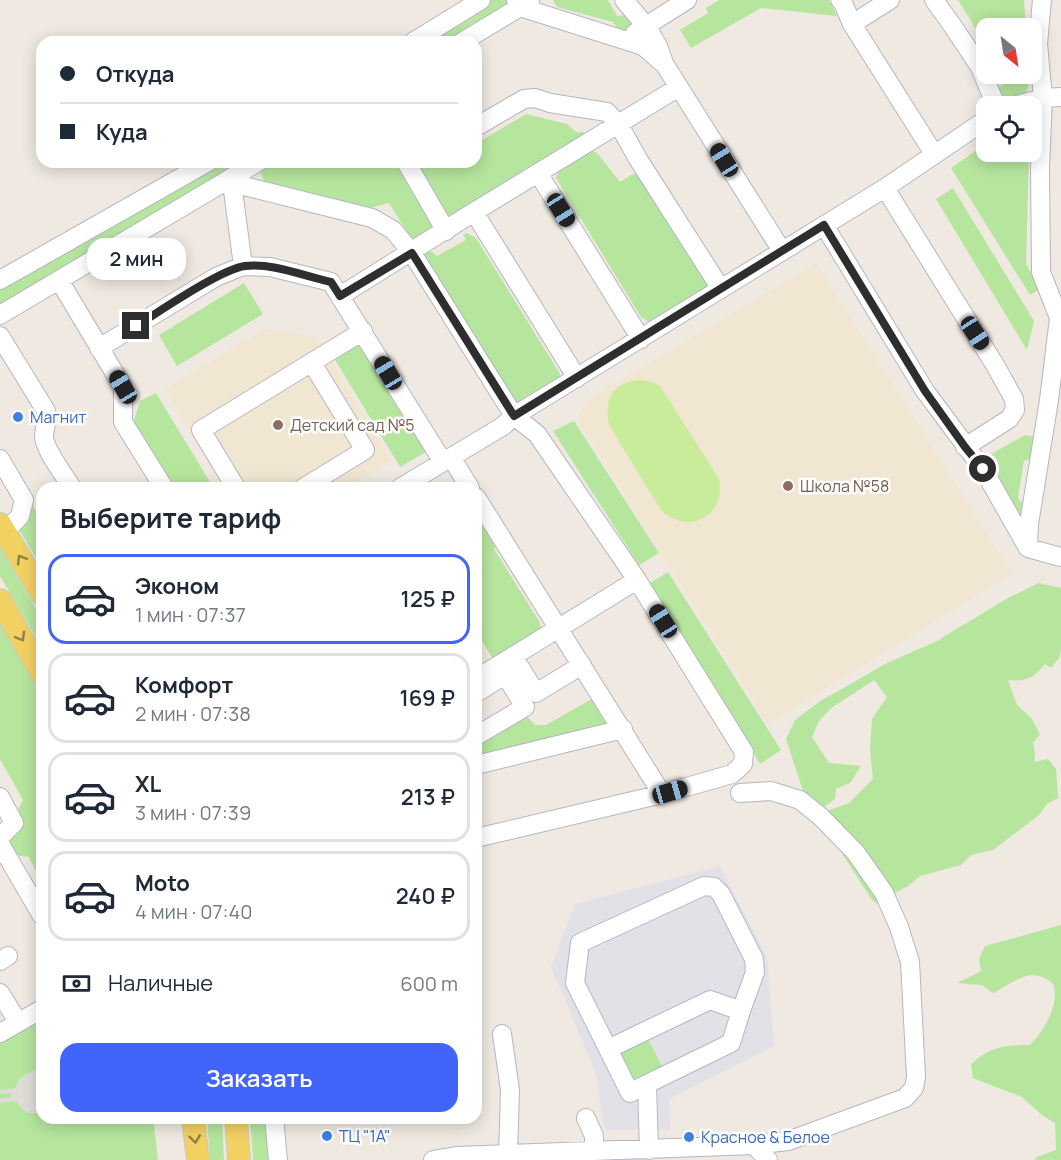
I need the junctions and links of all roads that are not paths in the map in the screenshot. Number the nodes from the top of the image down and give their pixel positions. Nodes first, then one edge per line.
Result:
1 (481, 0) edge
2 (624, 0) edge
3 (687, 0) edge
4 (890, 0) edge
5 (934, 0) edge
6 (1042, 0) edge
7 (844, 1) edge
8 (522, 2) edge
9 (852, 24) junction
10 (646, 26) junction
11 (423, 36) edge
12 (471, 36) edge
13 (623, 40) junction
14 (665, 65) junction
15 (679, 87) junction
16 (992, 96) edge
17 (1052, 98) edge
18 (482, 124) edge
19 (619, 125) junction
20 (976, 126) edge
21 (934, 154) junction
22 (197, 168) edge
23 (249, 168) edge
24 (413, 168) edge
25 (538, 173) junction
26 (231, 181) junction
27 (885, 188) junction
28 (474, 212) junction
29 (824, 225) junction
30 (446, 231) junction
31 (782, 251) junction
32 (412, 253) junction
33 (243, 266) junction
34 (0, 280) edge
35 (59, 280) junction
36 (721, 289) junction
37 (340, 296) junction
38 (0, 315) edge
39 (1060, 318) edge
40 (363, 331) junction
41 (0, 336) edge
42 (641, 339) junction
43 (99, 348) junction
44 (312, 363) junction
45 (577, 378) junction
46 (514, 416) junction
47 (965, 447) junction
48 (0, 459) edge
49 (447, 460) junction
50 (68, 482) edge
51 (160, 482) edge
52 (232, 482) edge
53 (313, 482) edge
54 (410, 482) edge
55 (465, 482) edge
56 (482, 506) edge
57 (2, 528) edge
58 (1028, 548) junction
59 (1061, 557) edge
60 (637, 580) junction
61 (36, 584) edge
62 (0, 600) edge
63 (558, 628) junction
64 (513, 656) junction
65 (36, 663) edge
66 (582, 665) junction
67 (482, 670) edge
68 (482, 689) edge
69 (623, 729) junction
70 (482, 732) edge
71 (482, 764) edge
72 (740, 793) dead end
73 (662, 794) junction
74 (0, 797) edge
75 (0, 837) edge
76 (482, 837) edge
77 (0, 844) edge
78 (36, 906) edge
79 (0, 993) edge
80 (741, 1011) junction
81 (36, 1012) edge
82 (18, 1022) junction
83 (0, 1033) edge
84 (502, 1034) dead end
85 (608, 1049) junction
86 (647, 1084) junction
87 (586, 1118) dead end
88 (194, 1124) edge
89 (237, 1124) edge
90 (275, 1124) edge
91 (754, 1145) junction
92 (649, 1149) junction
93 (594, 1152) junction
94 (508, 1155) junction
95 (198, 1160) edge
96 (239, 1160) edge
97 (278, 1160) edge
98 (433, 1160) edge
99 (768, 1160) edge

1 - 11 street
2 - 10 street
3 - 10 street
4 - 9 street
5 - 16 street
6 - 17 street
7 - 9 street
8 - 12 street
8 - 13 street
9 - 21 street
10 - 13 street
10 - 14 street
13 - 14 street
14 - 15 street
15 - 19 street
15 - 31 street
17 - 39 street
18 - 19 street
19 - 25 street
19 - 36 street
20 - 21 street
21 - 27 street
22 - 34 street
23 - 26 street
24 - 30 street
25 - 28 street
25 - 42 street
26 - 32 street
26 - 33 street
26 - 35 street
27 - 29 street
27 - 47 street
28 - 30 street
28 - 45 street
29 - 31 street
29 - 47 street
30 - 32 street
31 - 36 street
32 - 37 street
32 - 46 street
33 - 37 street
33 - 43 street
35 - 38 street
35 - 43 street
36 - 42 street
37 - 40 street
39 - 58 street
40 - 44 street
40 - 49 street
41 - 50 street
42 - 45 street
43 - 51 street
44 - 52 street
44 - 53 street
45 - 46 street
46 - 49 street
46 - 60 street
47 - 58 street
48 - 57 street
49 - 54 street
49 - 55 street
56 - 63 street
61 -> 57 main road
58 - 59 street
60 - 63 street
60 - 73 street
62 -> 65 main road
63 - 64 street
63 - 66 street
64 - 66 street
64 - 67 street
66 - 69 street
68 - 70 street
69 - 71 street
69 - 73 street
72 - 91 street
73 - 76 street
74 - 75 street
77 - 78 street
79 - 82 street
80 - 85 street
80 - 85 street
80 - 86 street
81 - 82 street
82 - 83 street
84 - 94 street
85 - 86 street
86 - 92 street
87 - 93 street
88 -> 95 main road
89 - 96 main road
90 - 97 street
91 - 92 street
91 - 99 street
92 - 93 street
93 - 94 street
94 - 98 street

